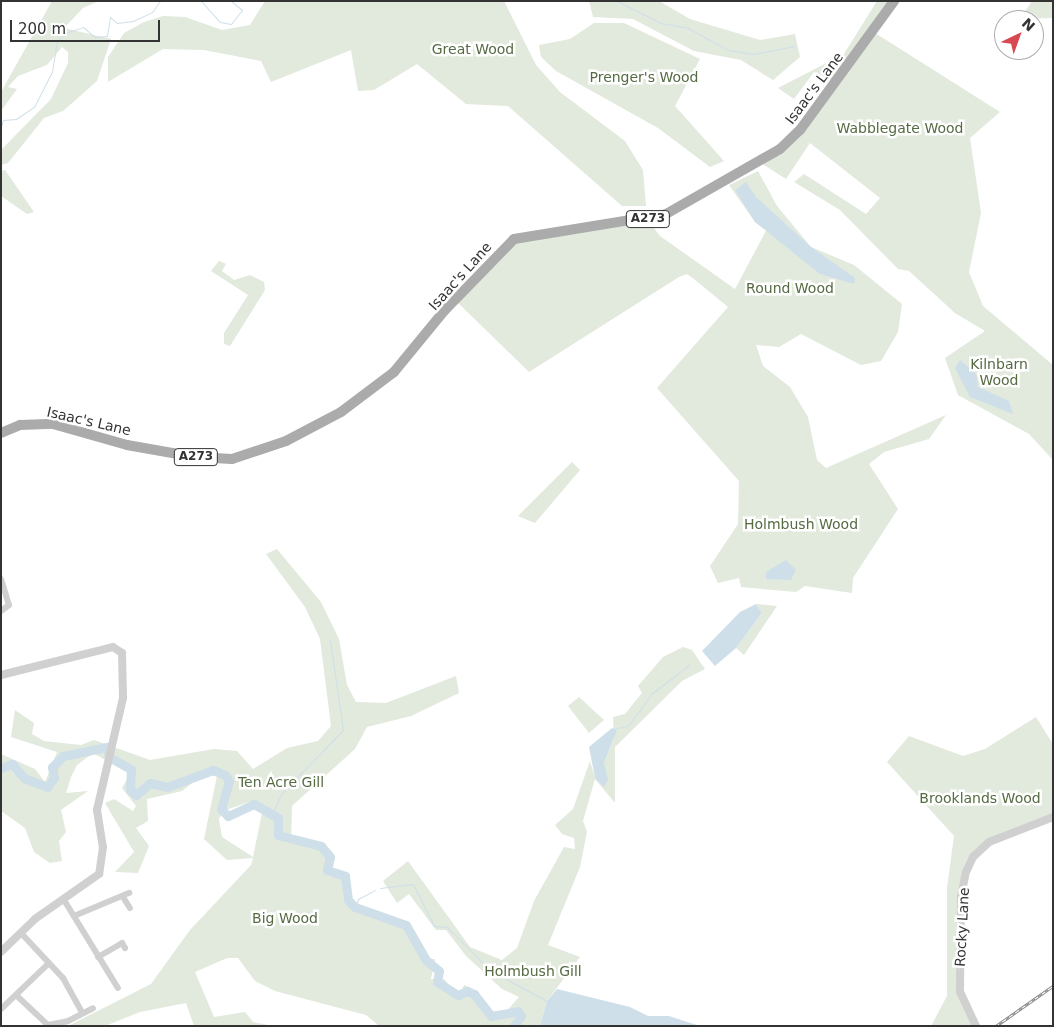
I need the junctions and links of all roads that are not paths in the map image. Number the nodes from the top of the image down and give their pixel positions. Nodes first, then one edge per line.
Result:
1 (894, 1) edge
2 (1, 432) edge
3 (1, 579) edge
4 (1, 611) edge
5 (1, 675) edge
6 (1053, 817) edge
7 (64, 900) junction
8 (130, 908) dead end
9 (74, 916) junction
10 (21, 933) junction
11 (125, 948) dead end
12 (1, 952) edge
13 (98, 957) junction
14 (49, 963) junction
15 (118, 988) dead end
16 (16, 994) junction
17 (1, 1008) edge
18 (93, 1008) dead end
19 (81, 1011) junction
20 (976, 1026) edge

1 - 2 main road, Isaac's Lane / A273
3 - 4 street
5 - 7 street
6 - 20 street, Rocky Lane
7 - 9 street
7 - 10 street
8 - 9 street
9 - 13 street
10 - 12 street
10 - 14 street
11 - 13 street
13 - 15 street
14 - 16 street
14 - 19 street
16 - 17 street
16 - 19 street
18 - 19 street

